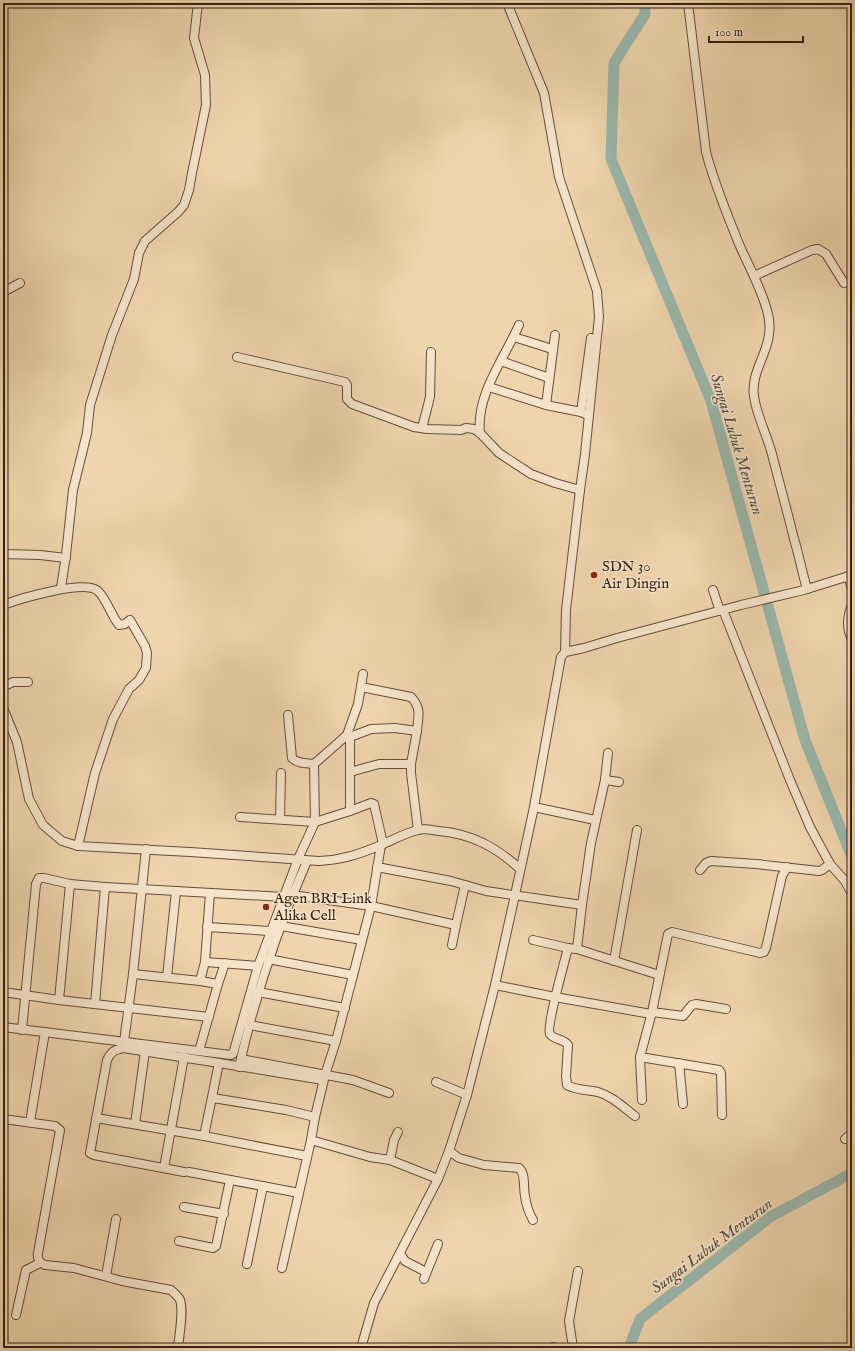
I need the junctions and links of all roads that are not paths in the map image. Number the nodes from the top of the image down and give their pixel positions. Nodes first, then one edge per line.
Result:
1 (198, 3) edge
2 (507, 3) edge
3 (688, 3) edge
4 (754, 276) junction
5 (20, 283) dead end
6 (844, 283) dead end
7 (3, 292) edge
8 (519, 325) dead end
9 (554, 336) dead end
10 (514, 337) junction
11 (591, 338) dead end
12 (552, 349) junction
13 (431, 352) dead end
14 (237, 356) dead end
15 (501, 361) junction
16 (549, 378) junction
17 (489, 387) junction
18 (546, 405) junction
19 (581, 412) junction
20 (589, 416) junction
21 (422, 428) junction
22 (480, 433) junction
23 (580, 490) junction
24 (3, 554) edge
25 (66, 558) junction
26 (850, 576) edge
27 (62, 588) junction
28 (804, 589) junction
29 (852, 589) edge
30 (713, 590) dead end
31 (3, 605) edge
32 (852, 605) edge
33 (722, 610) junction
34 (852, 639) edge
35 (564, 652) junction
36 (363, 674) dead end
37 (28, 682) dead end
38 (3, 687) edge
39 (361, 687) junction
40 (3, 708) edge
41 (288, 715) dead end
42 (417, 731) junction
43 (348, 736) junction
44 (608, 753) dead end
45 (314, 764) junction
46 (411, 764) junction
47 (350, 772) junction
48 (281, 773) dead end
49 (605, 780) junction
50 (619, 782) dead end
51 (534, 807) junction
52 (350, 811) junction
53 (240, 817) dead end
54 (280, 820) junction
55 (595, 820) junction
56 (315, 822) junction
57 (418, 830) junction
58 (637, 830) dead end
59 (382, 844) junction
60 (78, 846) junction
61 (146, 849) junction
62 (298, 859) junction
63 (307, 861) junction
64 (830, 864) junction
65 (377, 867) junction
66 (787, 867) junction
67 (520, 869) junction
68 (700, 870) dead end
69 (70, 884) junction
70 (465, 885) junction
71 (105, 887) junction
72 (142, 889) junction
73 (176, 891) junction
74 (210, 893) junction
75 (852, 894) edge
76 (292, 895) junction
77 (515, 895) junction
78 (284, 897) junction
79 (582, 904) junction
80 (370, 906) junction
81 (456, 925) junction
82 (281, 926) junction
83 (207, 927) junction
84 (270, 931) junction
85 (362, 940) junction
86 (533, 940) dead end
87 (452, 945) dead end
88 (568, 948) junction
89 (577, 949) junction
90 (268, 960) junction
91 (614, 961) junction
92 (205, 962) junction
93 (225, 964) junction
94 (258, 966) junction
95 (133, 974) junction
96 (353, 975) junction
97 (659, 975) junction
98 (167, 977) junction
99 (200, 981) junction
100 (218, 984) junction
101 (495, 985) junction
102 (3, 992) edge
103 (258, 992) junction
104 (25, 996) junction
105 (555, 998) junction
106 (59, 1000) junction
107 (95, 1004) junction
108 (128, 1008) junction
109 (345, 1008) junction
110 (726, 1009) dead end
111 (651, 1013) junction
112 (209, 1017) junction
113 (249, 1025) junction
114 (3, 1027) edge
115 (22, 1030) junction
116 (45, 1032) junction
117 (336, 1041) junction
118 (124, 1042) junction
119 (145, 1051) junction
120 (199, 1051) junction
121 (184, 1056) junction
122 (640, 1057) junction
123 (219, 1062) junction
124 (240, 1063) junction
125 (679, 1063) junction
126 (324, 1077) junction
127 (436, 1082) dead end
128 (389, 1093) dead end
129 (466, 1095) junction
130 (212, 1098) junction
131 (642, 1100) dead end
132 (683, 1104) dead end
133 (722, 1115) dead end
134 (635, 1116) dead end
135 (315, 1117) junction
136 (3, 1118) edge
137 (96, 1118) junction
138 (30, 1122) junction
139 (135, 1124) junction
140 (171, 1130) junction
141 (398, 1132) dead end
142 (852, 1133) edge
143 (204, 1136) junction
144 (311, 1140) junction
145 (844, 1140) dead end
146 (450, 1151) junction
147 (307, 1156) junction
148 (390, 1160) junction
149 (164, 1168) junction
150 (438, 1179) junction
151 (230, 1180) junction
152 (264, 1186) junction
153 (299, 1193) junction
154 (184, 1207) dead end
155 (224, 1214) junction
156 (116, 1219) dead end
157 (533, 1220) dead end
158 (179, 1241) dead end
159 (438, 1244) dead end
160 (400, 1253) junction
161 (40, 1262) junction
162 (247, 1264) dead end
163 (282, 1268) dead end
164 (578, 1271) dead end
165 (106, 1276) junction
166 (16, 1315) dead end
167 (178, 1348) edge
168 (361, 1348) edge
169 (574, 1348) edge

1 - 25 street
2 - 20 street
3 - 4 street
4 - 6 street
4 - 28 street
5 - 7 street
8 - 10 street
9 - 12 street
10 - 12 street
10 - 15 street
11 - 19 street
12 - 16 street
13 - 21 street
14 - 21 street
15 - 16 street
15 - 17 street
16 - 18 street
17 - 18 street
17 - 22 street
18 - 19 street
19 - 20 street
20 - 23 street
21 - 22 street
22 - 23 street
23 - 35 street
24 - 25 street
25 - 27 street
26 - 28 street
26 - 29 street
27 - 31 street
27 - 60 street
28 - 33 street
30 - 33 street
32 - 34 street
33 - 35 street
33 - 64 street
35 - 51 street
36 - 39 street
37 - 38 street
39 - 42 street
39 - 43 street
40 - 60 street
41 - 45 street
42 - 43 street
42 - 46 street
43 - 45 street
43 - 47 street
44 - 49 street
45 - 56 street
46 - 47 street
46 - 57 street
47 - 52 street
48 - 54 street
49 - 50 street
49 - 55 street
51 - 55 street
51 - 67 street
52 - 56 street
52 - 59 street
53 - 54 street
54 - 56 street
55 - 79 street
56 - 62 street
57 - 59 street
57 - 67 street
58 - 91 street
59 - 63 street
59 - 65 street
60 - 61 street
61 - 62 street
61 - 72 street
62 - 63 street
62 - 78 street
63 - 76 street
64 - 66 street
64 - 75 street
65 - 70 street
65 - 80 street
66 - 68 street
66 - 97 street
67 - 77 street
69 - 71 street
69 - 104 street
69 - 106 street
70 - 77 street
70 - 81 street
71 - 72 street
71 - 107 street
72 - 73 street
72 - 95 street
73 - 74 street
73 - 98 street
74 - 78 street
74 - 83 street
76 - 80 street
76 - 82 street
77 - 79 street
77 - 101 street
78 - 84 street
79 - 89 street
80 - 81 street
80 - 85 street
81 - 87 street
82 - 85 street
82 - 90 street
83 - 84 street
83 - 92 street
84 - 94 street
85 - 96 street
86 - 88 street
88 - 89 street
88 - 105 street
89 - 91 street
90 - 96 street
90 - 103 street
91 - 97 street
92 - 93 street
92 - 99 street
93 - 94 street
93 - 100 street
94 - 120 street
95 - 98 street
95 - 108 street
96 - 109 street
97 - 111 street
98 - 99 street
99 - 100 street
100 - 112 street
101 - 105 street
101 - 129 street
102 - 104 street
103 - 109 street
103 - 113 street
104 - 106 street
104 - 115 street
105 - 111 street
105 - 134 street
106 - 107 street
107 - 108 street
108 - 112 street
108 - 118 street
109 - 117 street
110 - 111 street
111 - 122 street
112 - 120 street
113 - 117 street
113 - 124 street
114 - 115 street
115 - 116 street
116 - 118 street
116 - 138 street
117 - 126 street
118 - 120 street
119 - 121 street
119 - 137 street
119 - 139 street
121 - 123 street
121 - 140 street
122 - 125 street
122 - 131 street
123 - 124 street
123 - 130 street
124 - 126 street
125 - 132 street
125 - 133 street
126 - 128 street
126 - 135 street
127 - 129 street
129 - 146 street
130 - 135 street
130 - 143 street
135 - 144 street
136 - 138 street
137 - 139 street
137 - 149 street
138 - 161 street
139 - 140 street
140 - 143 street
140 - 149 street
141 - 148 street
142 - 145 street
143 - 147 street
144 - 147 street
144 - 148 street
146 - 150 street
146 - 157 street
147 - 153 street
148 - 150 street
149 - 151 street
150 - 160 street
151 - 152 street
151 - 155 street
152 - 153 street
152 - 162 street
153 - 163 street
154 - 155 street
155 - 158 street
156 - 165 street
159 - 160 street
160 - 168 street
161 - 165 street
161 - 166 street
164 - 169 street
165 - 167 street

